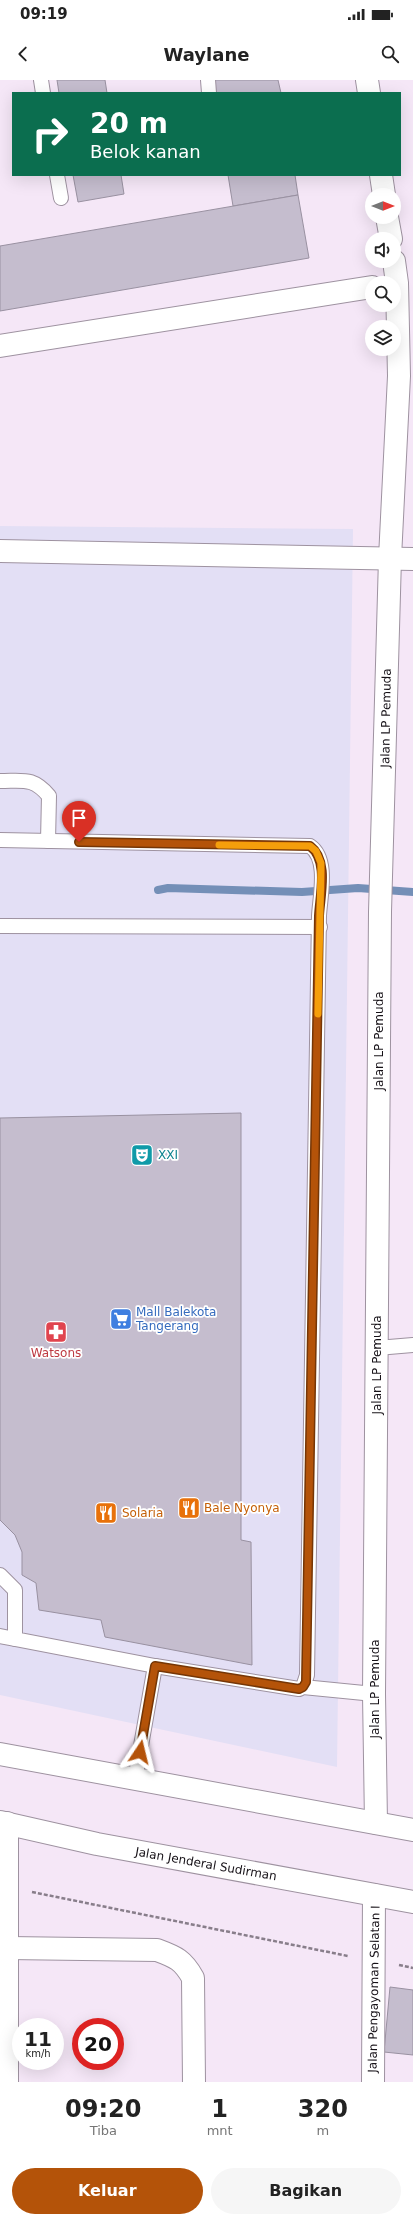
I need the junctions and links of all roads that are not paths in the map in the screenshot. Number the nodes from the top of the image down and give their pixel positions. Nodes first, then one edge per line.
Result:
1 (41, 80) edge
2 (208, 80) edge
3 (367, 80) edge
4 (43, 92) edge
5 (209, 92) edge
6 (369, 92) edge
7 (57, 176) edge
8 (381, 176) edge
9 (383, 188) edge
10 (61, 198) dead end
11 (365, 288) edge
12 (397, 312) edge
13 (0, 346) edge
14 (0, 551) edge
15 (390, 558) junction
16 (413, 559) edge
17 (0, 781) edge
18 (0, 840) edge
19 (48, 841) junction
20 (319, 921) junction
21 (0, 926) edge
22 (413, 1345) edge
23 (377, 1348) junction
24 (0, 1575) edge
25 (0, 1636) edge
26 (15, 1639) junction
27 (155, 1666) junction
28 (303, 1687) junction
29 (374, 1694) junction
30 (0, 1754) edge
31 (135, 1780) junction
32 (376, 1822) junction
33 (3, 1823) edge
34 (413, 1830) edge
35 (374, 1895) junction
36 (413, 1902) edge
37 (8, 1948) junction
38 (7, 2082) edge
39 (194, 2082) edge
40 (373, 2082) edge

1 - 4 lane
2 - 5 lane
3 - 6 street
7 - 10 lane
8 - 9 street
11 - 13 street
12 - 15 street, Jalan LP Pemuda
14 - 15 street
15 - 16 street
15 - 23 street, Jalan LP Pemuda
17 - 19 lane
18 - 19 lane
19 - 20 lane
20 - 21 lane
20 - 28 lane
22 - 23 lane
23 - 29 street, Jalan LP Pemuda
24 - 26 lane
25 - 26 lane
26 - 27 lane
27 - 28 lane
27 - 31 lane
28 - 29 lane
29 - 32 street, Jalan LP Pemuda
30 - 31 street
31 - 32 street
32 - 34 street
33 - 35 street, Jalan Jenderal Sudirman
33 - 37 street
35 - 36 street, Jalan Jenderal Sudirman
35 - 40 street, Jalan Pengayoman Selatan I
37 - 38 street
37 - 39 street

